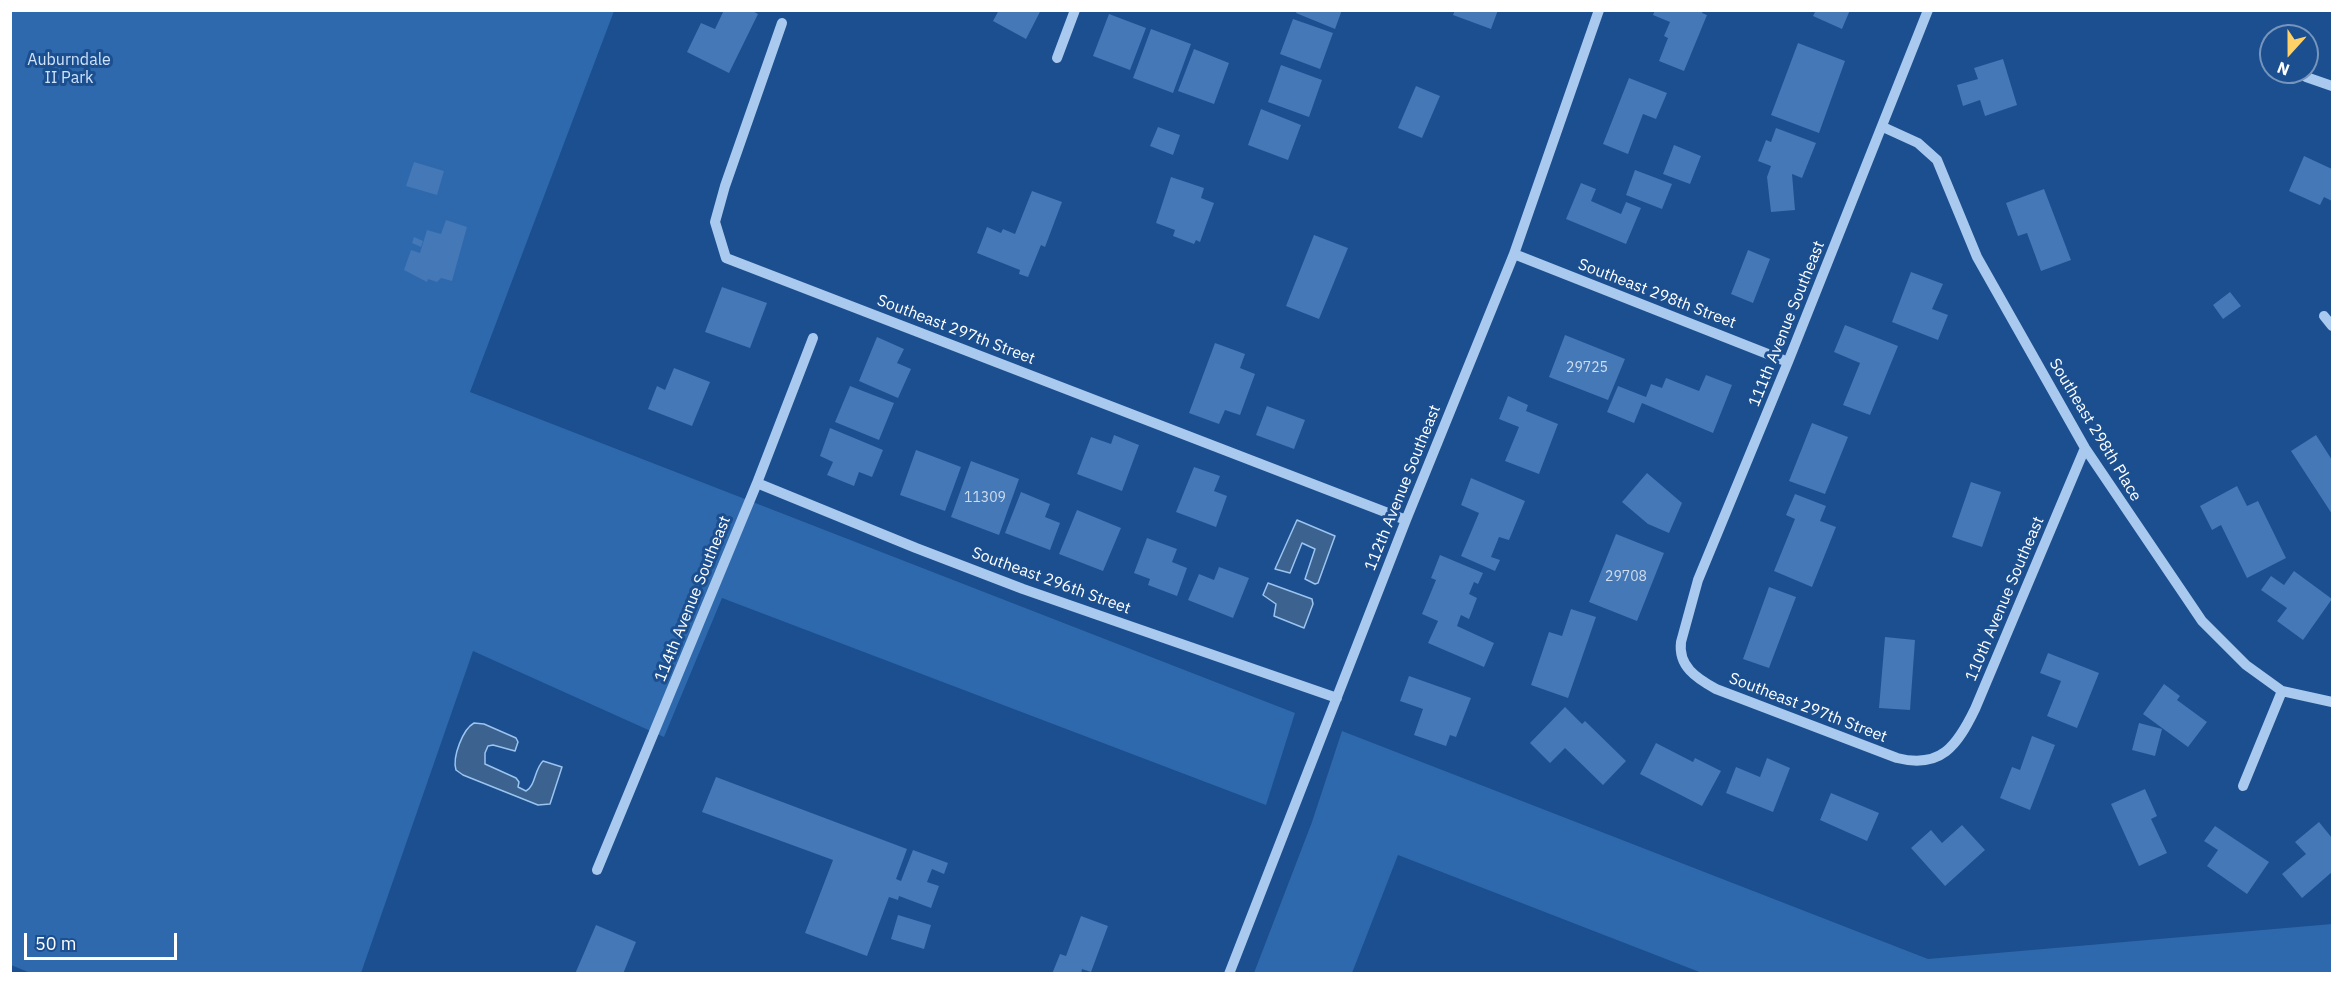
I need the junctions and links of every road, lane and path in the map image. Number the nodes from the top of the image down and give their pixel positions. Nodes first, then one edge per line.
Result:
1 (1075, 10) edge
2 (1599, 10) edge
3 (1928, 10) edge
4 (782, 23) dead end
5 (1057, 58) dead end
6 (1883, 127) junction
7 (1514, 254) junction
8 (2324, 316) dead end
9 (2332, 326) edge
10 (813, 338) dead end
11 (1788, 362) junction
12 (2085, 448) junction
13 (757, 483) junction
14 (1406, 520) junction
15 (1680, 650) joint
16 (2282, 691) junction
17 (1337, 698) junction
18 (2332, 702) edge
19 (1943, 755) joint
20 (2242, 786) dead end
21 (597, 870) dead end
22 (1229, 974) edge

1 - 5 street
2 - 7 street, 112th Avenue Southeast
3 - 6 street, 111th Avenue Southeast
4 - 14 street, Southeast 297th Street
6 - 11 street, 111th Avenue Southeast
6 - 12 street, Southeast 298th Place
7 - 11 street, Southeast 298th Street
7 - 14 street, 112th Avenue Southeast
8 - 9 street
10 - 13 street, 114th Avenue Southeast
11 - 15 street, 111th Avenue Southeast
12 - 16 street, Southeast 298th Place
12 - 19 street, 110th Avenue Southeast
13 - 17 street, Southeast 296th Street
13 - 21 street, 114th Avenue Southeast
14 - 17 street, 112th Avenue Southeast
15 - 19 street, Southeast 297th Street
16 - 18 street, Southeast 298th Place
16 - 20 street
17 - 22 street, 112th Avenue Southeast

